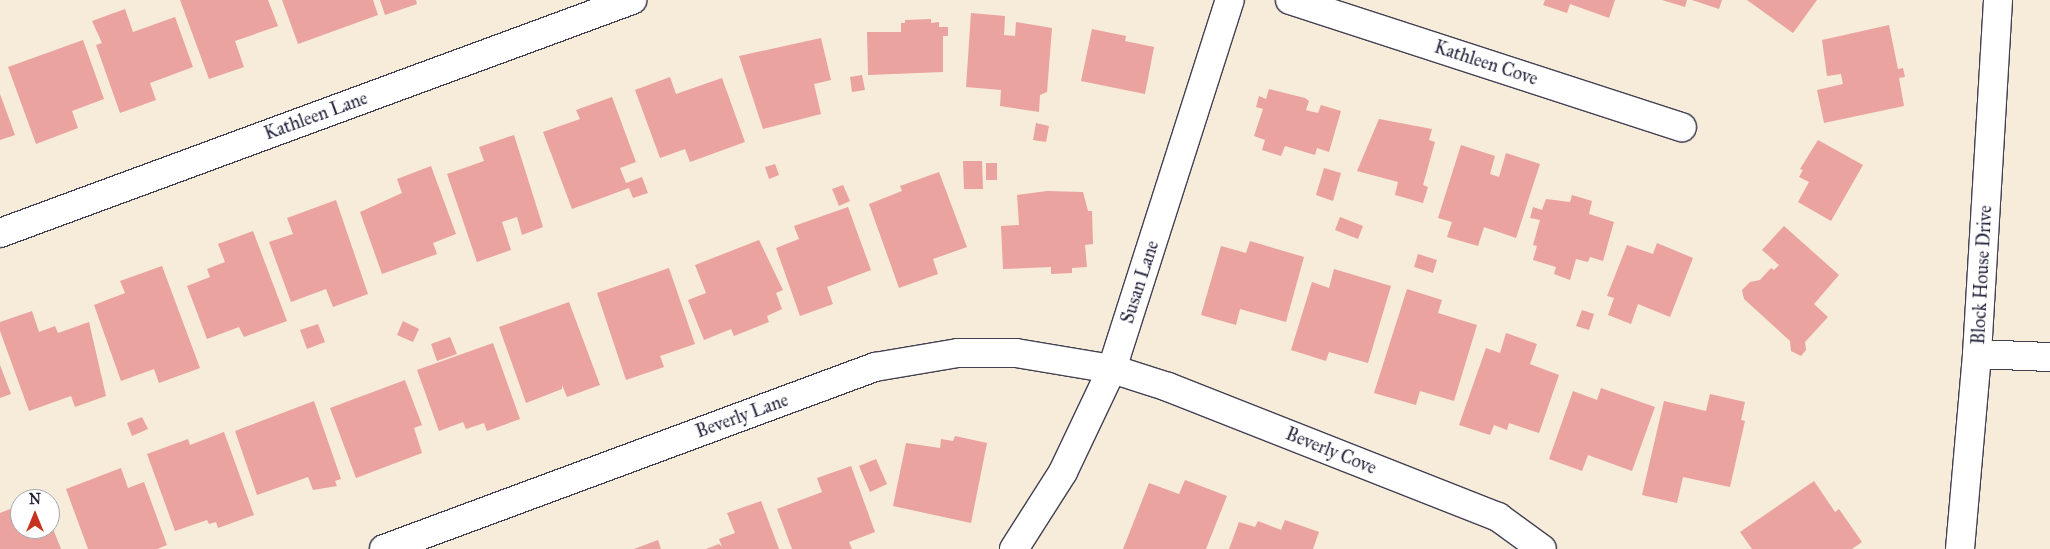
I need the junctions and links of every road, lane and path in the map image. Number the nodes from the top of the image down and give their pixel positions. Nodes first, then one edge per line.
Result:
1 (632, 0) edge
2 (1230, 0) edge
3 (1290, 0) edge
4 (1998, 0) edge
5 (1682, 127) dead end
6 (0, 233) edge
7 (1977, 354) junction
8 (2050, 357) edge
9 (1112, 369) junction
10 (384, 549) edge
11 (1014, 549) edge
12 (1542, 549) edge
13 (1960, 549) edge

1 - 6 street, Kathleen Lane
2 - 9 street, Susan Lane
3 - 5 street, Kathleen Cove
4 - 7 street, Block House Drive
7 - 8 street
7 - 13 street, Block House Drive
9 - 10 street, Beverly Lane
9 - 11 street, Susan Lane
9 - 12 street, Beverly Cove

